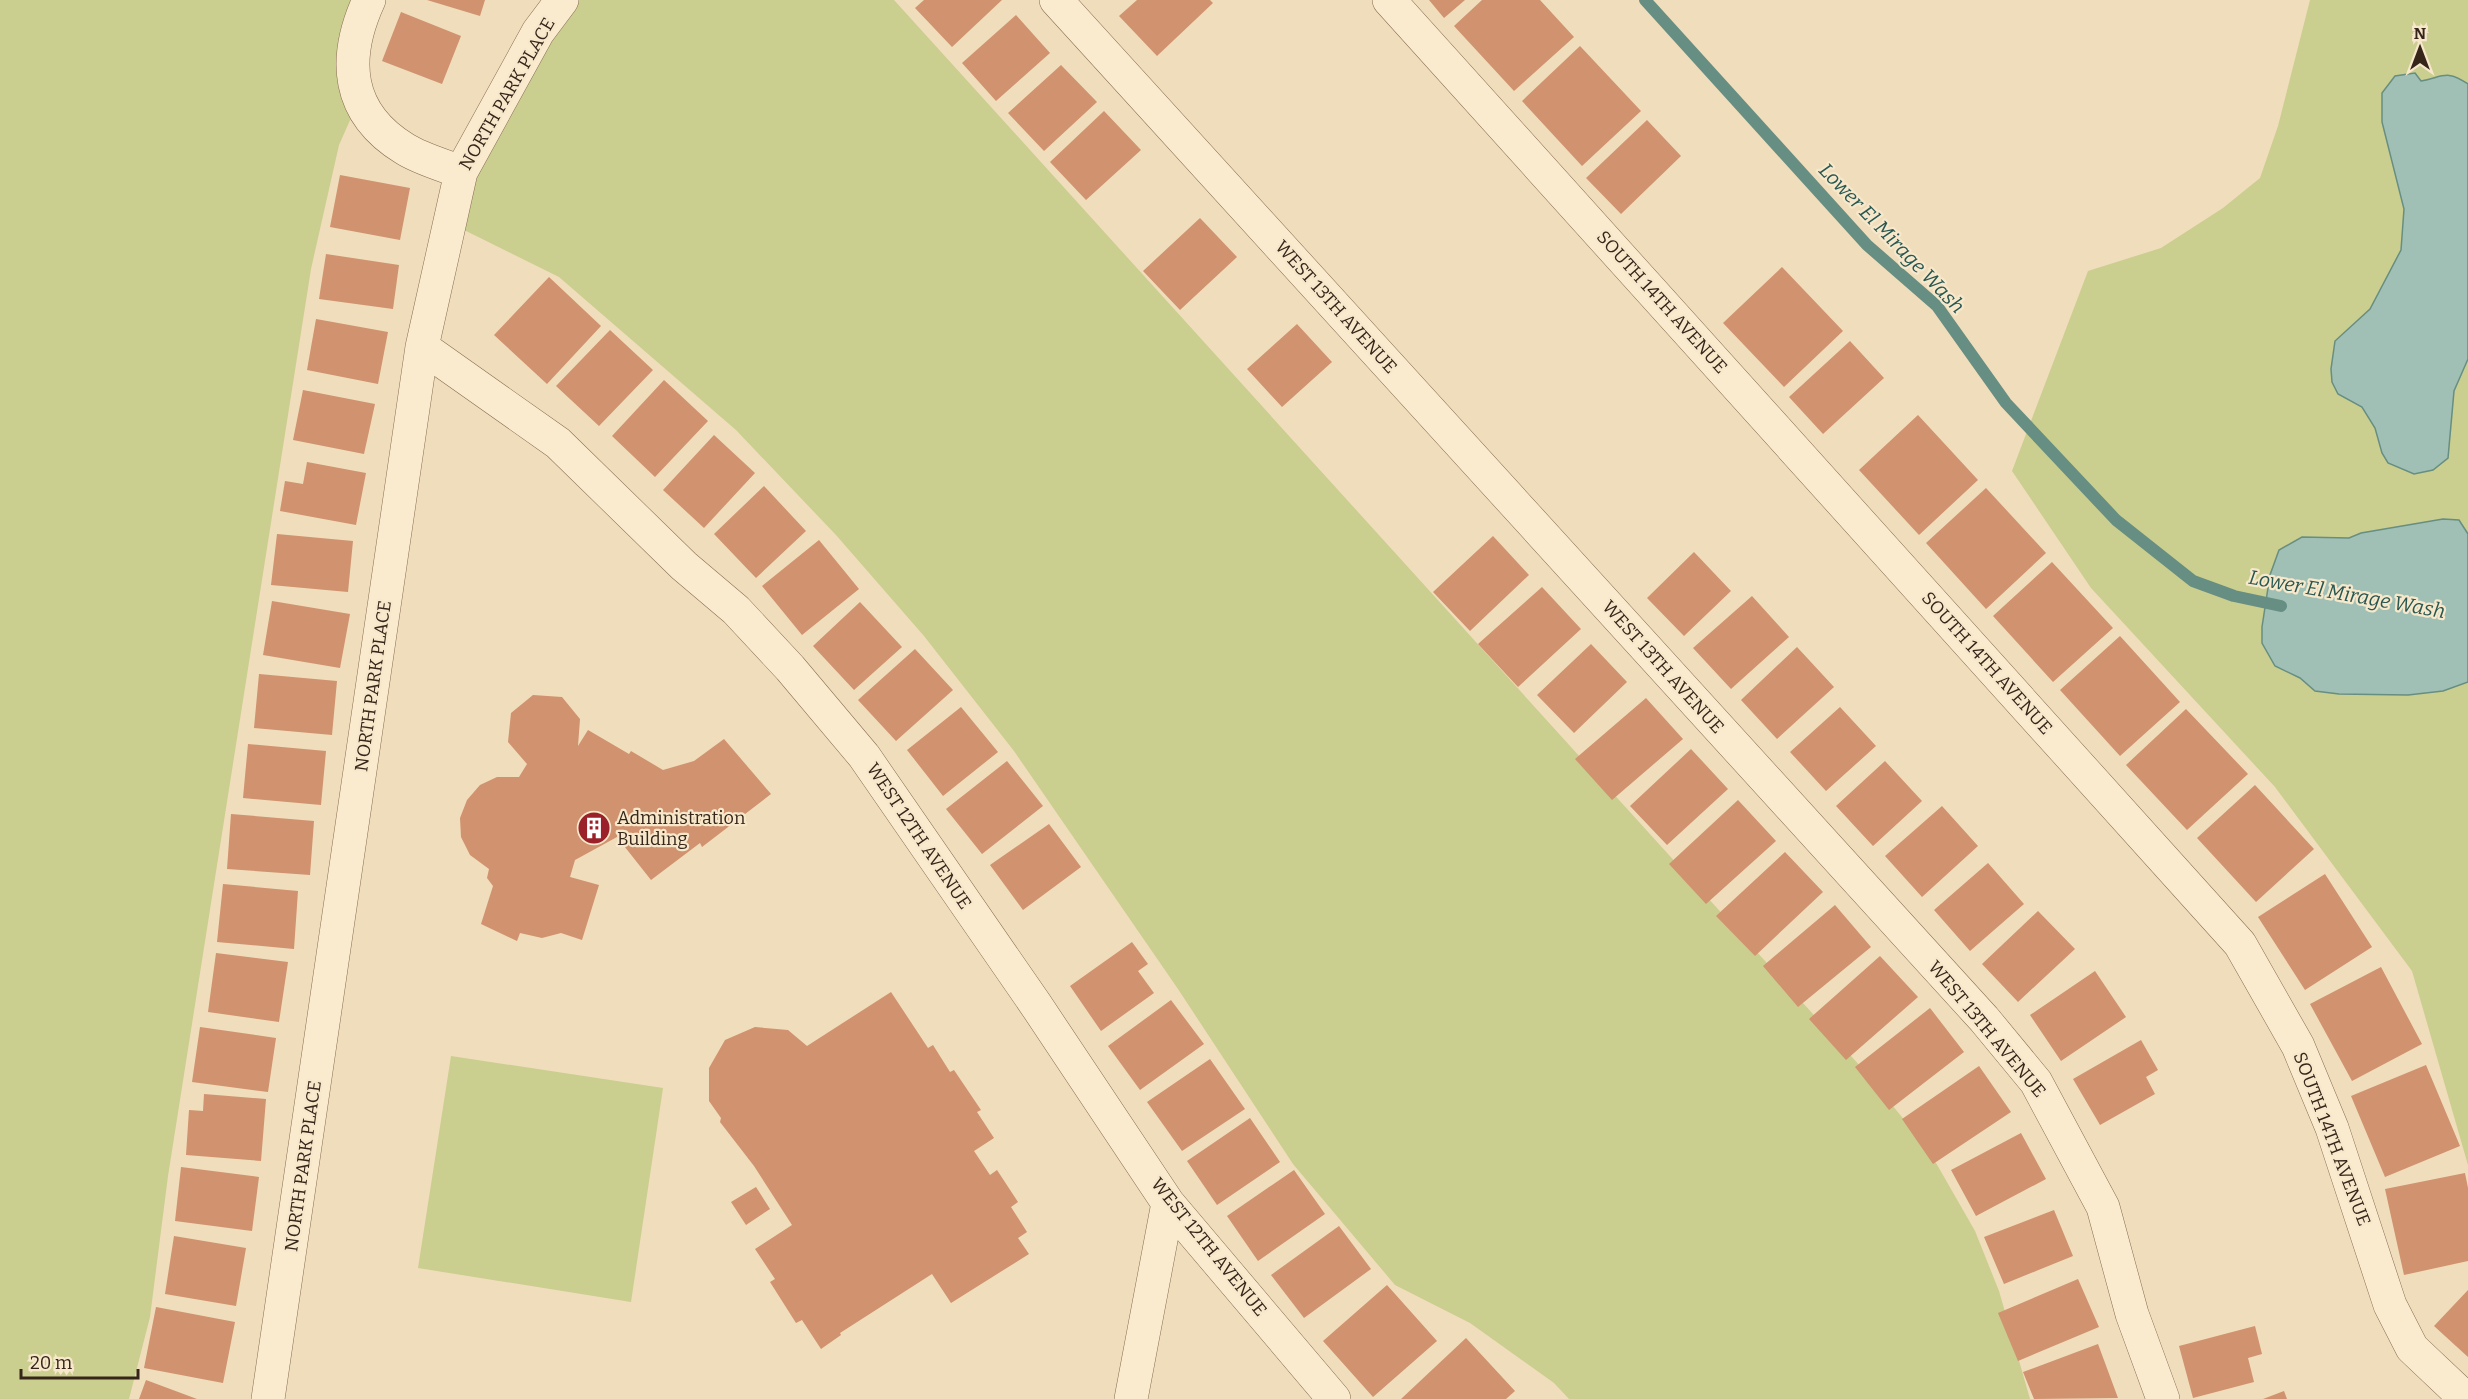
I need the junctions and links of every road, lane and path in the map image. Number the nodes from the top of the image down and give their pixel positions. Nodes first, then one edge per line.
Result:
1 (369, 0) edge
2 (547, 0) edge
3 (562, 0) edge
4 (1056, 0) edge
5 (1389, 0) edge
6 (538, 32) junction
7 (460, 172) junction
8 (422, 347) junction
9 (1168, 1203) junction
10 (268, 1399) edge
11 (1131, 1399) edge
12 (1334, 1399) edge
13 (2163, 1399) edge
14 (2466, 1399) edge

1 - 7 street
2 - 6 street
3 - 6 street, NORTH PARK PLACE
4 - 13 street, WEST 13TH AVENUE
5 - 14 street, SOUTH 14TH AVENUE
6 - 7 street, NORTH PARK PLACE
7 - 8 street, NORTH PARK PLACE
8 - 9 street, WEST 12TH AVENUE
8 - 10 street, NORTH PARK PLACE
9 - 11 street
9 - 12 street, WEST 12TH AVENUE

